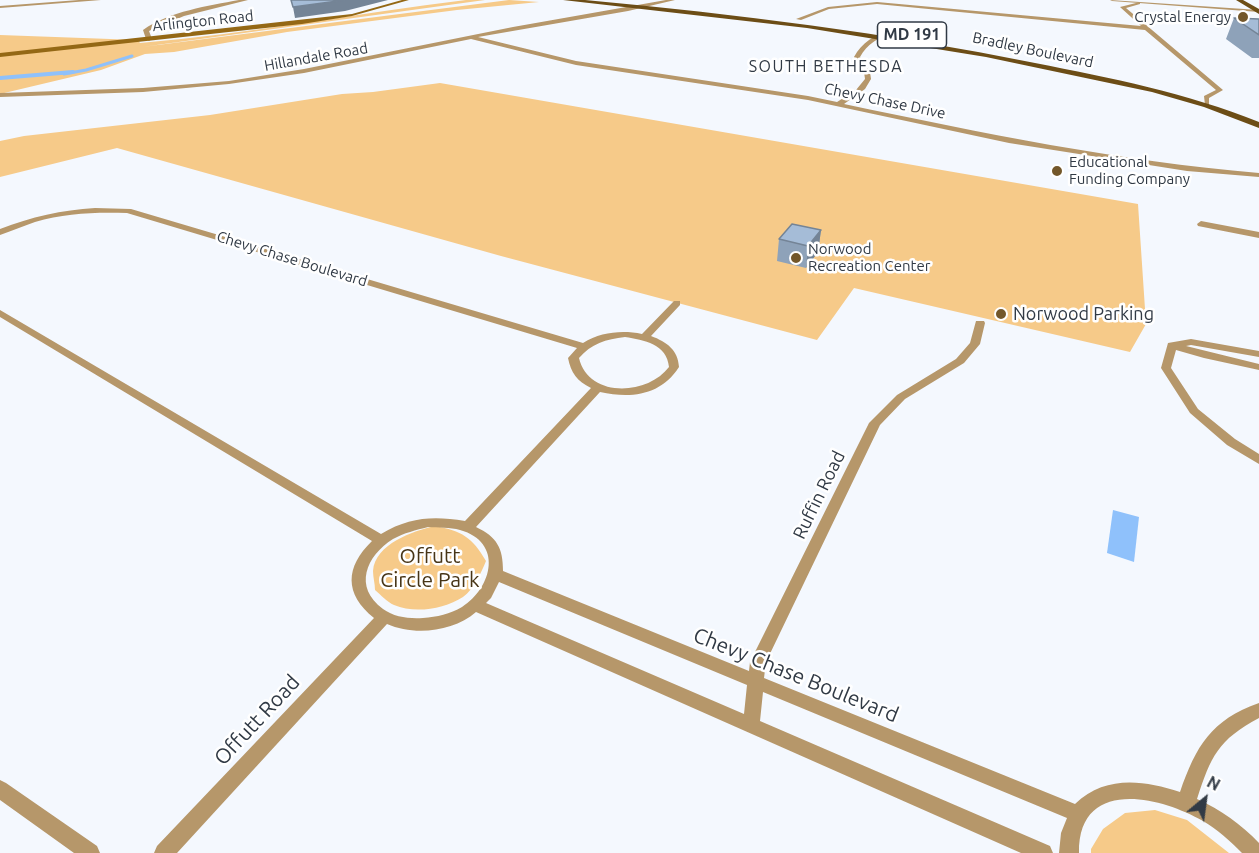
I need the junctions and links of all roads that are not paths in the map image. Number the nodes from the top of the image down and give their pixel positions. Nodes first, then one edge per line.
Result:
1 (65, 0) edge
2 (99, 0) edge
3 (246, 0) edge
4 (407, 0) edge
5 (566, 0) edge
6 (614, 0) edge
7 (673, 0) edge
8 (1112, 0) edge
9 (1130, 0) edge
10 (1239, 0) edge
11 (657, 2) edge
12 (1122, 4) edge
13 (0, 5) edge
14 (646, 5) junction
15 (632, 7) junction
16 (1259, 12) edge
17 (799, 19) junction
18 (1146, 28) junction
19 (890, 32) junction
20 (880, 36) junction
21 (471, 37) junction
22 (149, 39) junction
23 (0, 55) edge
24 (0, 95) edge
25 (1206, 100) junction
26 (839, 105) junction
27 (1259, 114) edge
28 (1259, 124) edge
29 (1259, 175) edge
30 (1201, 224) dead end
31 (6, 227) edge
32 (1259, 235) edge
33 (676, 303) dead end
34 (0, 313) edge
35 (980, 323) dead end
36 (656, 324) junction
37 (645, 337) junction
38 (662, 344) junction
39 (1172, 345) junction
40 (582, 346) junction
41 (1259, 354) edge
42 (1259, 367) edge
43 (598, 387) junction
44 (1259, 460) edge
45 (468, 526) junction
46 (382, 541) junction
47 (497, 574) junction
48 (475, 605) junction
49 (382, 618) junction
50 (757, 683) junction
51 (1259, 710) edge
52 (751, 725) junction
53 (0, 789) edge
54 (1186, 802) junction
55 (1078, 814) junction
56 (90, 853) edge
57 (164, 853) edge
58 (1043, 853) edge
59 (1069, 853) edge
60 (1255, 853) edge

1 - 13 street
2 - 13 street
3 - 22 street
4 - 22 main road, Arlington Road
5 - 15 main road, Bradley Boulevard / MD 191
6 - 14 main road, Bradley Boulevard / MD 191
7 - 11 street
8 - 12 street
9 - 12 street
9 - 16 street
10 - 16 main road
11 - 14 main road, Bradley Boulevard / MD 191
11 - 17 main road, Bradley Boulevard / MD 191
12 - 16 street
12 - 18 street
14 - 15 main road, Bradley Boulevard / MD 191
14 - 20 main road, Bradley Boulevard / MD 191
15 - 21 street, Hillandale Road
17 - 18 street
17 - 19 main road, Bradley Boulevard / MD 191
18 - 25 street
19 - 20 street
19 - 25 main road, Bradley Boulevard / MD 191
20 - 25 main road, Bradley Boulevard / MD 191
20 - 26 street
21 - 24 street, Hillandale Road
21 - 26 street, Chevy Chase Drive
22 - 23 main road, Arlington Road
25 - 27 main road, Bradley Boulevard / MD 191
25 - 28 main road, Bradley Boulevard / MD 191
26 - 29 street, Chevy Chase Drive
30 - 32 street
31 - 40 street, Chevy Chase Boulevard
33 - 36 street
34 - 46 street
35 - 50 street, Ruffin Road
36 - 37 street
36 - 38 street
37 - 38 street
37 - 40 street
38 - 43 street
39 - 41 street
39 - 42 street
39 - 44 street
40 - 43 street
43 - 45 street
45 - 46 street
45 - 47 street
46 - 49 street
47 - 48 street
47 - 50 street, Chevy Chase Boulevard
48 - 49 street
48 - 52 street
49 - 57 street, Offutt Road
50 - 52 street, Ruffin Road
50 - 55 street, Chevy Chase Boulevard
51 - 54 street
52 - 58 street
53 - 56 street
54 - 55 street
54 - 60 street
55 - 59 street

